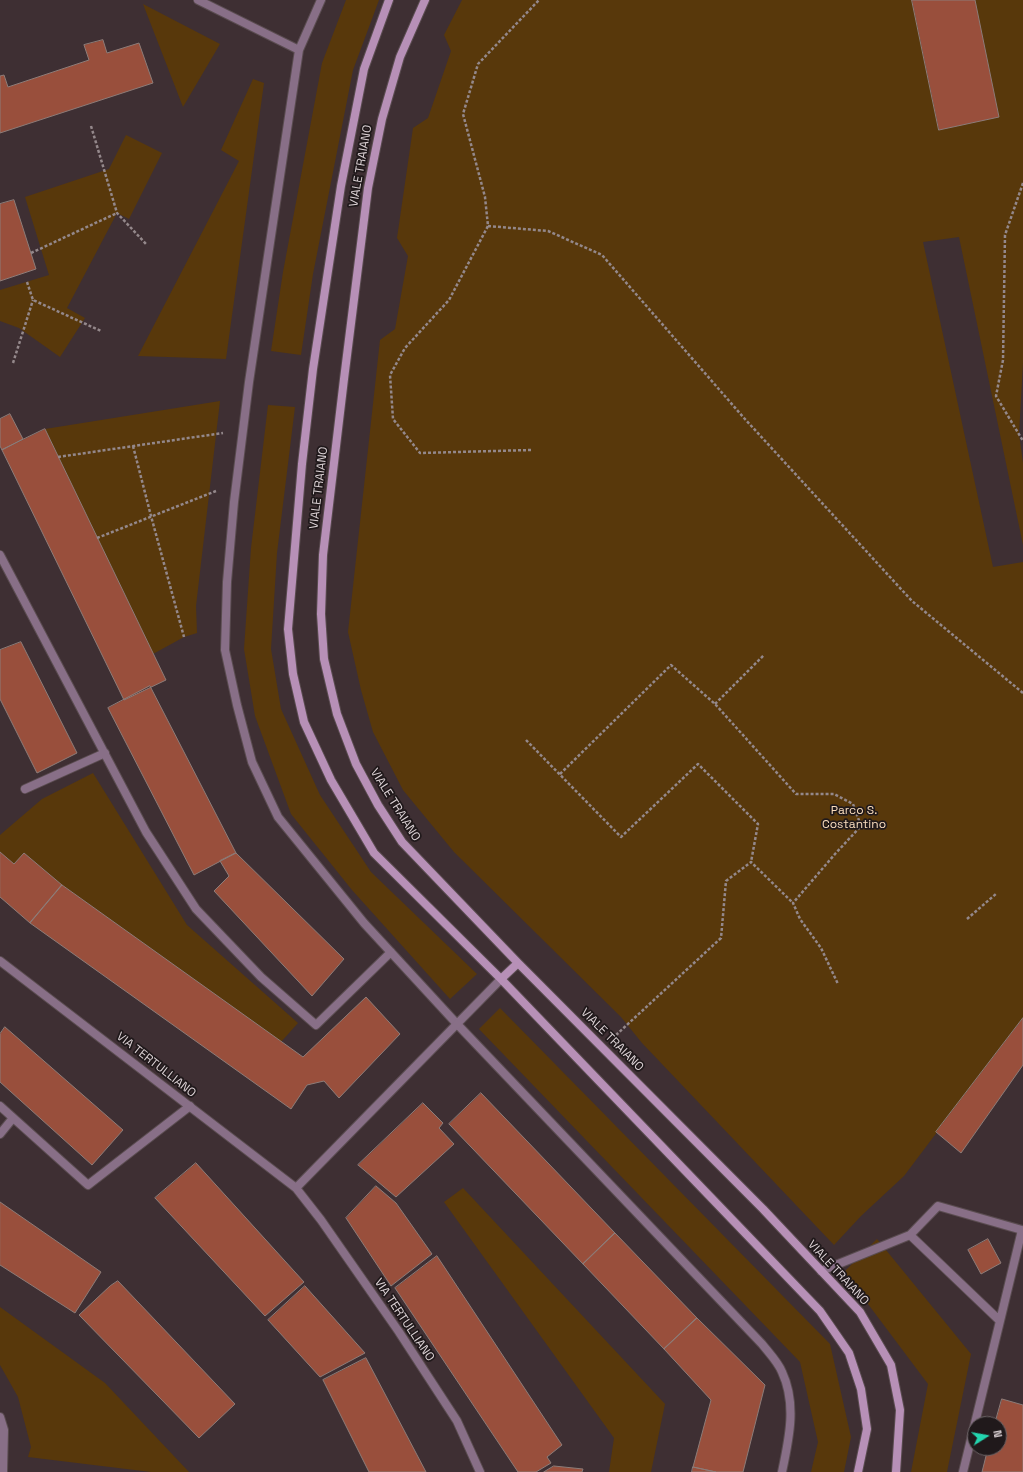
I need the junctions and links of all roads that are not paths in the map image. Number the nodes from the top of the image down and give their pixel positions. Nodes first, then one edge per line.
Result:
1 (198, 0) edge
2 (321, 0) edge
3 (389, 0) edge
4 (425, 0) edge
5 (299, 50) junction
6 (0, 556) edge
7 (105, 753) junction
8 (25, 789) dead end
9 (391, 952) junction
10 (0, 961) edge
11 (518, 963) junction
12 (500, 979) junction
13 (457, 1024) junction
14 (0, 1106) edge
15 (190, 1106) junction
16 (13, 1118) junction
17 (0, 1134) edge
18 (296, 1188) junction
19 (910, 1235) junction
20 (820, 1271) junction
21 (1000, 1321) junction
22 (0, 1417) edge
23 (3, 1472) edge
24 (480, 1472) edge
25 (782, 1472) edge
26 (858, 1472) edge
27 (896, 1472) edge
28 (963, 1472) edge

1 - 5 street
2 - 5 street
3 - 12 main road, VIALE TRAIANO
4 - 11 main road, VIALE TRAIANO
5 - 9 street
6 - 7 street
7 - 8 street
7 - 9 street
9 - 13 street
10 - 15 street, VIA TERTULLIANO
11 - 12 main road
11 - 20 main road, VIALE TRAIANO
12 - 13 street
12 - 26 main road, VIALE TRAIANO
13 - 18 street
13 - 25 street
14 - 16 street
15 - 16 street
15 - 18 street, VIA TERTULLIANO
16 - 17 street
18 - 24 street, VIA TERTULLIANO
19 - 20 street
19 - 21 street
19 - 21 street
20 - 27 main road, VIALE TRAIANO
21 - 28 street
22 - 23 street

